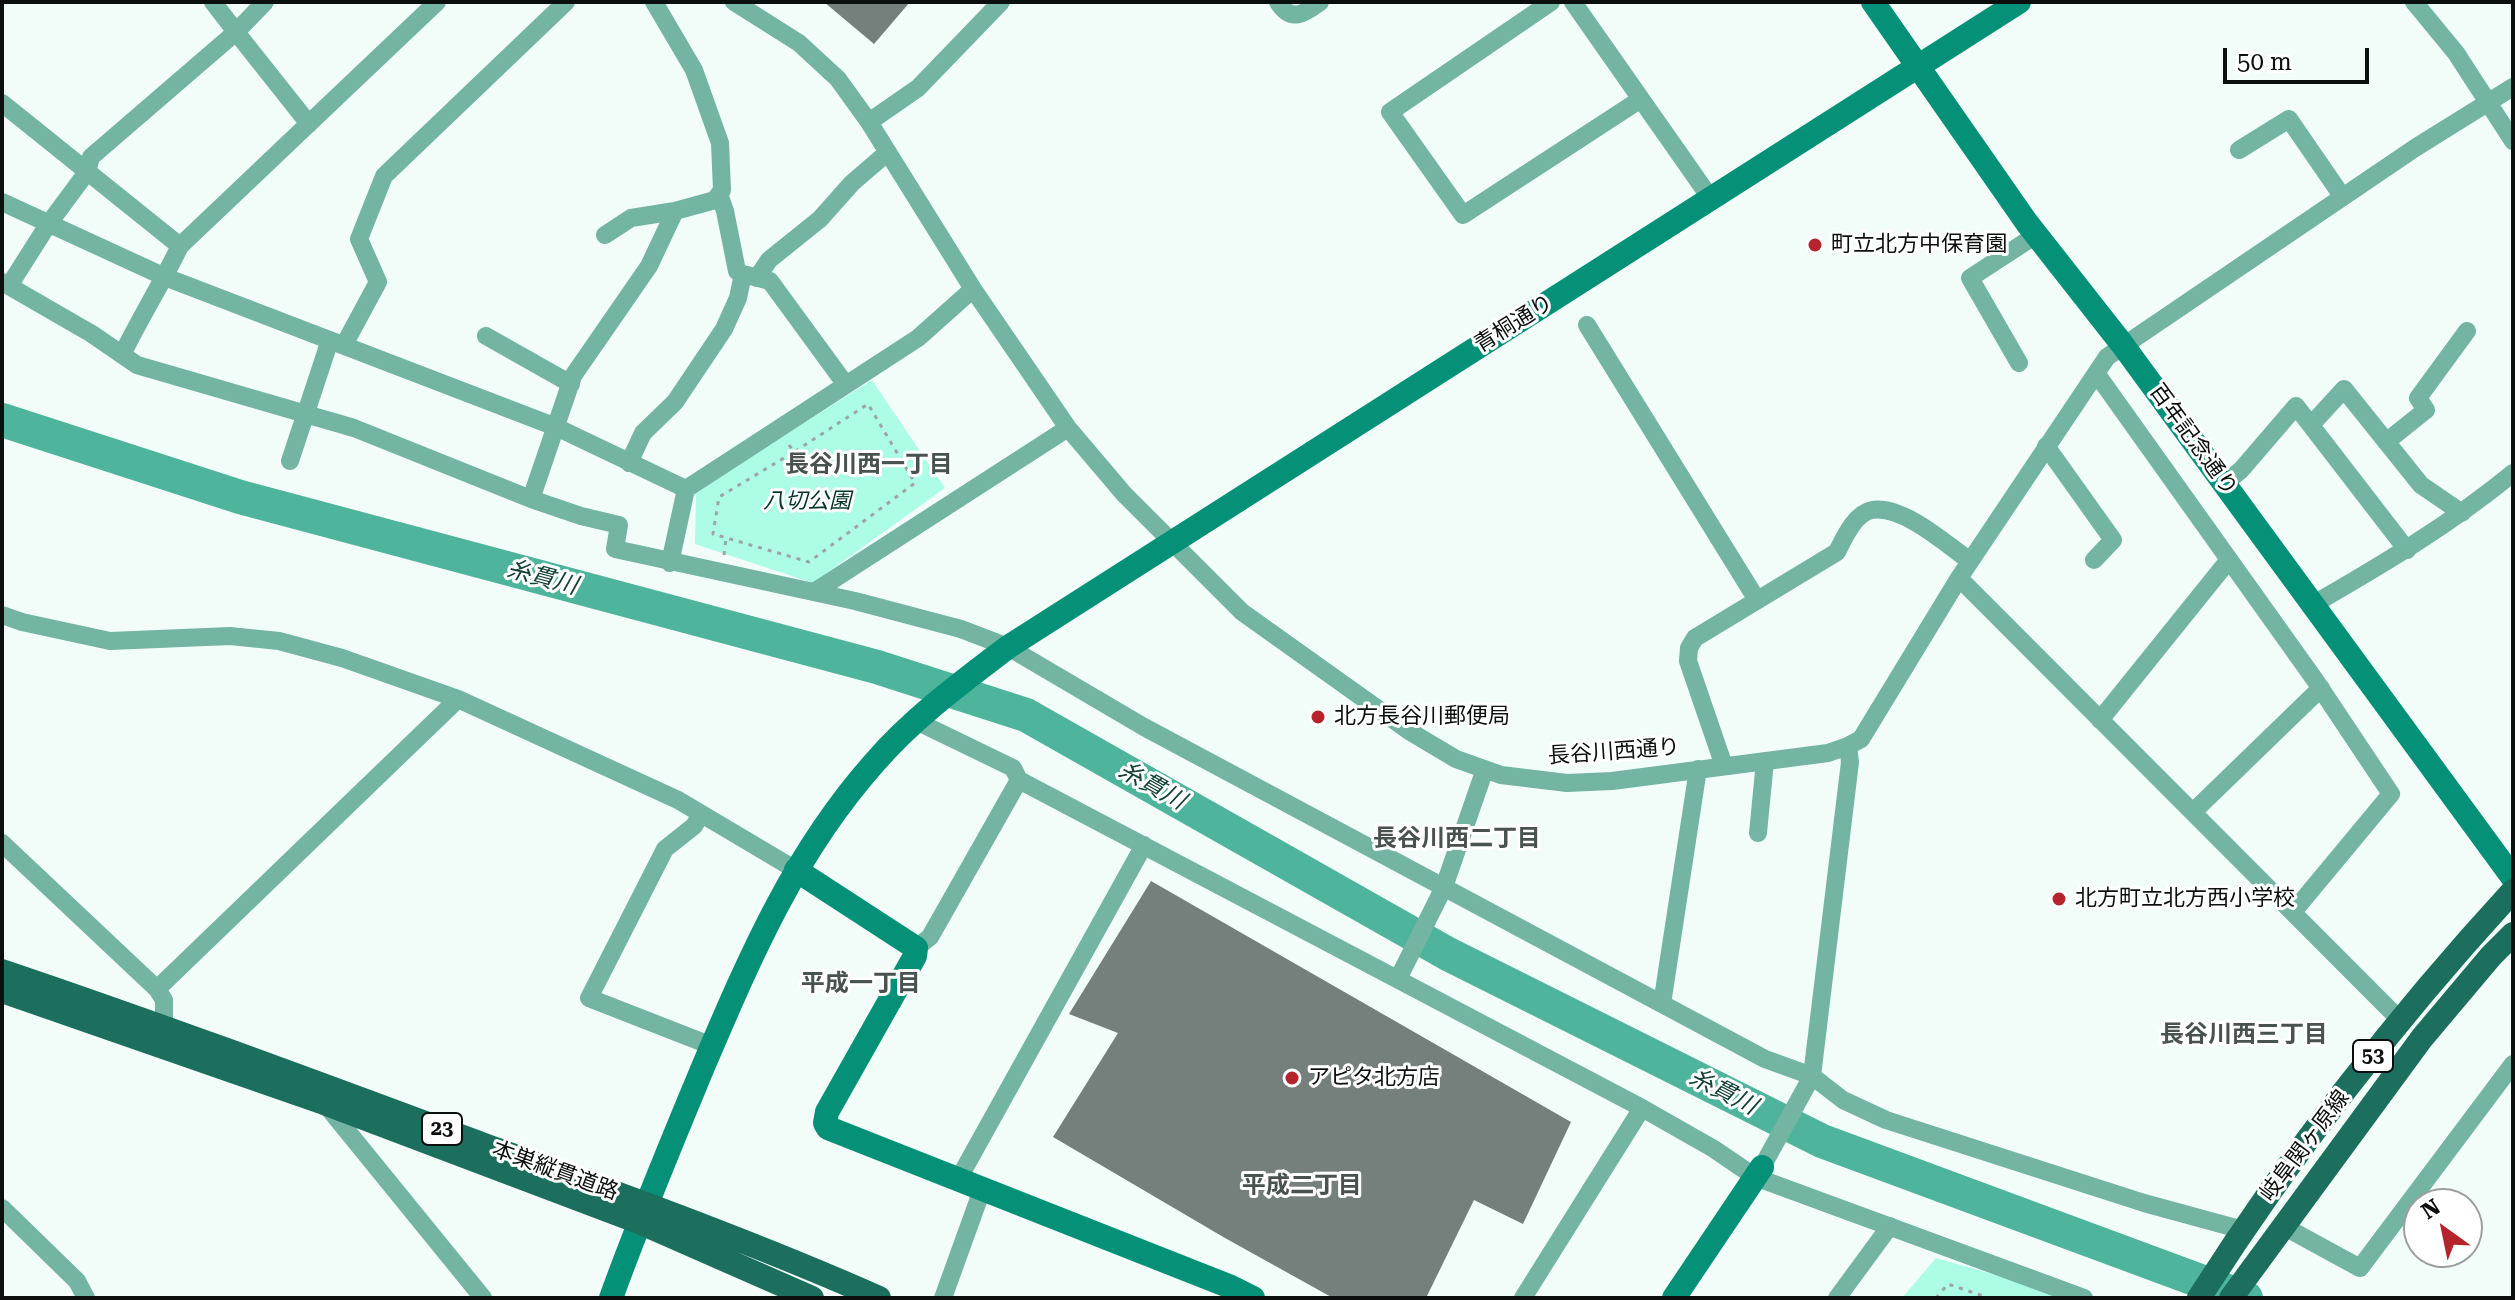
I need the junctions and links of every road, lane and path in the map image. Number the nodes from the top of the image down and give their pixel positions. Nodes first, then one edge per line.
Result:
1 (213, 2) edge
2 (265, 2) edge
3 (437, 2) edge
4 (566, 2) edge
5 (654, 2) edge
6 (734, 2) edge
7 (1001, 2) edge
8 (1278, 2) edge
9 (1320, 2) edge
10 (1551, 2) edge
11 (1573, 2) edge
12 (1873, 2) edge
13 (2019, 2) edge
14 (2414, 2) edge
15 (236, 32) junction
16 (1917, 68) junction
17 (2513, 87) edge
18 (1641, 99) junction
19 (2489, 101) junction
20 (2, 103) edge
21 (869, 122) junction
22 (309, 124) junction
23 (2513, 141) edge
24 (2239, 150) dead end
25 (888, 152) junction
26 (87, 172) junction
27 (719, 194) junction
28 (2342, 196) junction
29 (1711, 199) junction
30 (2, 202) edge
31 (675, 211) junction
32 (49, 223) junction
33 (605, 235) dead end
34 (2036, 235) junction
35 (180, 246) junction
36 (750, 276) junction
37 (165, 277) junction
38 (6, 284) edge
39 (973, 289) junction
40 (1587, 325) dead end
41 (2467, 331) dead end
42 (486, 336) dead end
43 (337, 342) junction
44 (2122, 344) junction
45 (122, 355) junction
46 (2019, 363) dead end
47 (2096, 373) junction
48 (571, 384) junction
49 (846, 385) junction
50 (306, 414) junction
51 (2311, 425) junction
52 (556, 427) junction
53 (1068, 428) junction
54 (777, 429) junction
55 (2386, 442) junction
56 (2046, 446) junction
57 (794, 452) junction
58 (290, 461) dead end
59 (629, 463) junction
60 (2513, 473) edge
61 (2225, 483) junction
62 (686, 489) junction
63 (531, 499) junction
64 (2462, 513) junction
65 (1170, 543) junction
66 (2407, 550) junction
67 (2094, 560) dead end
68 (1970, 561) junction
69 (2228, 561) junction
70 (670, 563) junction
71 (1959, 578) junction
72 (814, 592) junction
73 (1757, 600) junction
74 (2314, 604) junction
75 (2, 615) edge
76 (1008, 647) junction
77 (2321, 688) junction
78 (458, 699) junction
79 (2100, 720) junction
80 (916, 721) junction
81 (1848, 746) junction
82 (1765, 761) junction
83 (1724, 766) junction
84 (1485, 769) junction
85 (1698, 769) junction
86 (1019, 780) junction
87 (2193, 812) junction
88 (701, 814) junction
89 (1758, 833) dead end
90 (2, 843) edge
91 (1144, 845) junction
92 (796, 870) junction
93 (2513, 878) edge
94 (2513, 891) edge
95 (1442, 892) junction
96 (2293, 912) junction
97 (2513, 934) edge
98 (916, 948) junction
99 (2, 971) edge
100 (1400, 974) junction
101 (157, 989) junction
102 (2, 991) edge
103 (1662, 1004) junction
104 (2400, 1020) junction
105 (164, 1025) junction
106 (712, 1046) junction
107 (2513, 1064) edge
108 (1811, 1079) junction
109 (328, 1096) junction
110 (1642, 1108) junction
111 (1758, 1172) junction
112 (958, 1180) junction
113 (982, 1190) junction
114 (2, 1208) edge
115 (642, 1213) junction
116 (1890, 1226) junction
117 (2240, 1234) junction
118 (2276, 1236) junction
119 (86, 1298) edge
120 (483, 1298) edge
121 (611, 1298) edge
122 (812, 1298) edge
123 (879, 1298) edge
124 (943, 1298) edge
125 (1253, 1298) edge
126 (1523, 1298) edge
127 (1674, 1298) edge
128 (1837, 1298) edge
129 (1936, 1298) edge
130 (1989, 1298) edge
131 (2084, 1298) edge
132 (2199, 1298) edge
133 (2231, 1298) edge

1 - 15 street
2 - 15 street
3 - 22 street
4 - 43 street
5 - 27 street
6 - 21 street
7 - 21 street
8 - 9 street
10 - 18 street
11 - 18 street
12 - 16 street, 百年記念通り
13 - 16 street, 青桐通り
14 - 19 street
15 - 22 street
15 - 26 street
16 - 29 street, 青桐通り
16 - 34 street, 百年記念通り
17 - 19 street
18 - 29 street
19 - 23 street
19 - 28 street
20 - 26 street
21 - 25 street, 長谷川西通り
22 - 35 street
24 - 28 street
25 - 36 street
25 - 39 street, 長谷川西通り
26 - 32 street
26 - 35 street
27 - 31 street
27 - 36 street
28 - 44 street
29 - 65 street, 青桐通り
30 - 32 street
31 - 33 street
31 - 48 street
32 - 37 street
32 - 38 street
34 - 44 street, 百年記念通り
34 - 46 street
35 - 37 street
36 - 49 street
36 - 59 street
37 - 43 street
37 - 45 street
38 - 45 street
39 - 49 street
39 - 53 street, 長谷川西通り
40 - 73 street
41 - 55 street
42 - 48 street
43 - 50 street
43 - 52 street
44 - 47 street
44 - 61 street, 百年記念通り
45 - 50 street
47 - 56 street
47 - 69 street
48 - 52 street
49 - 54 street
50 - 58 street
50 - 63 street
51 - 55 street
51 - 61 street
51 - 66 street
52 - 59 street
52 - 63 street
53 - 65 street, 長谷川西通り
53 - 72 street
54 - 57 path
54 - 62 street
55 - 64 street
56 - 67 street
56 - 68 street
57 - 57 path
59 - 62 street
60 - 64 street
61 - 74 street, 百年記念通り
62 - 70 street
63 - 70 street
64 - 66 street
65 - 76 street, 青桐通り
65 - 84 street, 長谷川西通り
66 - 74 street
68 - 71 street
68 - 73 street
69 - 77 street
69 - 79 street
70 - 72 street
71 - 79 street
71 - 81 street
72 - 76 street
73 - 83 street
74 - 93 street, 百年記念通り
75 - 78 street
76 - 80 street, 青桐通り
76 - 95 street
77 - 87 street
77 - 96 street
78 - 88 street
78 - 101 street
79 - 87 street
80 - 86 street
80 - 92 street, 青桐通り
81 - 82 street, 長谷川西通り
81 - 108 street
82 - 83 street, 長谷川西通り
82 - 89 street
83 - 85 street, 長谷川西通り
84 - 85 street, 長谷川西通り
84 - 95 street
85 - 103 street
86 - 91 street
86 - 98 street
87 - 96 street
88 - 92 street
88 - 106 street
90 - 101 street
91 - 100 street
91 - 112 street
92 - 98 street
92 - 106 street, 青桐通り
94 - 104 main road, 岐阜関ヶ原線 / 53
95 - 100 street
95 - 103 street
96 - 104 street
97 - 118 main road, 岐阜関ヶ原線 / 53
98 - 112 street
99 - 105 main road, 本巣縦貫道路 / 23
100 - 110 street
101 - 105 street
102 - 109 main road, 本巣縦貫道路 / 23
103 - 108 street
104 - 117 main road, 岐阜関ヶ原線 / 53
105 - 109 main road, 本巣縦貫道路 / 23
106 - 115 street, 青桐通り
107 - 118 street
108 - 111 street
108 - 117 street
109 - 115 main road, 本巣縦貫道路 / 23
109 - 120 street
110 - 111 street
110 - 126 street
111 - 116 street
111 - 127 street
112 - 113 street
113 - 124 street
113 - 125 street
114 - 119 street
115 - 121 street, 青桐通り
115 - 122 main road, 本巣縦貫道路 / 23
115 - 123 main road, 本巣縦貫道路 / 23
116 - 128 street
116 - 131 street
117 - 132 main road, 岐阜関ヶ原線 / 53
118 - 133 main road, 岐阜関ヶ原線 / 53
129 - 130 path

